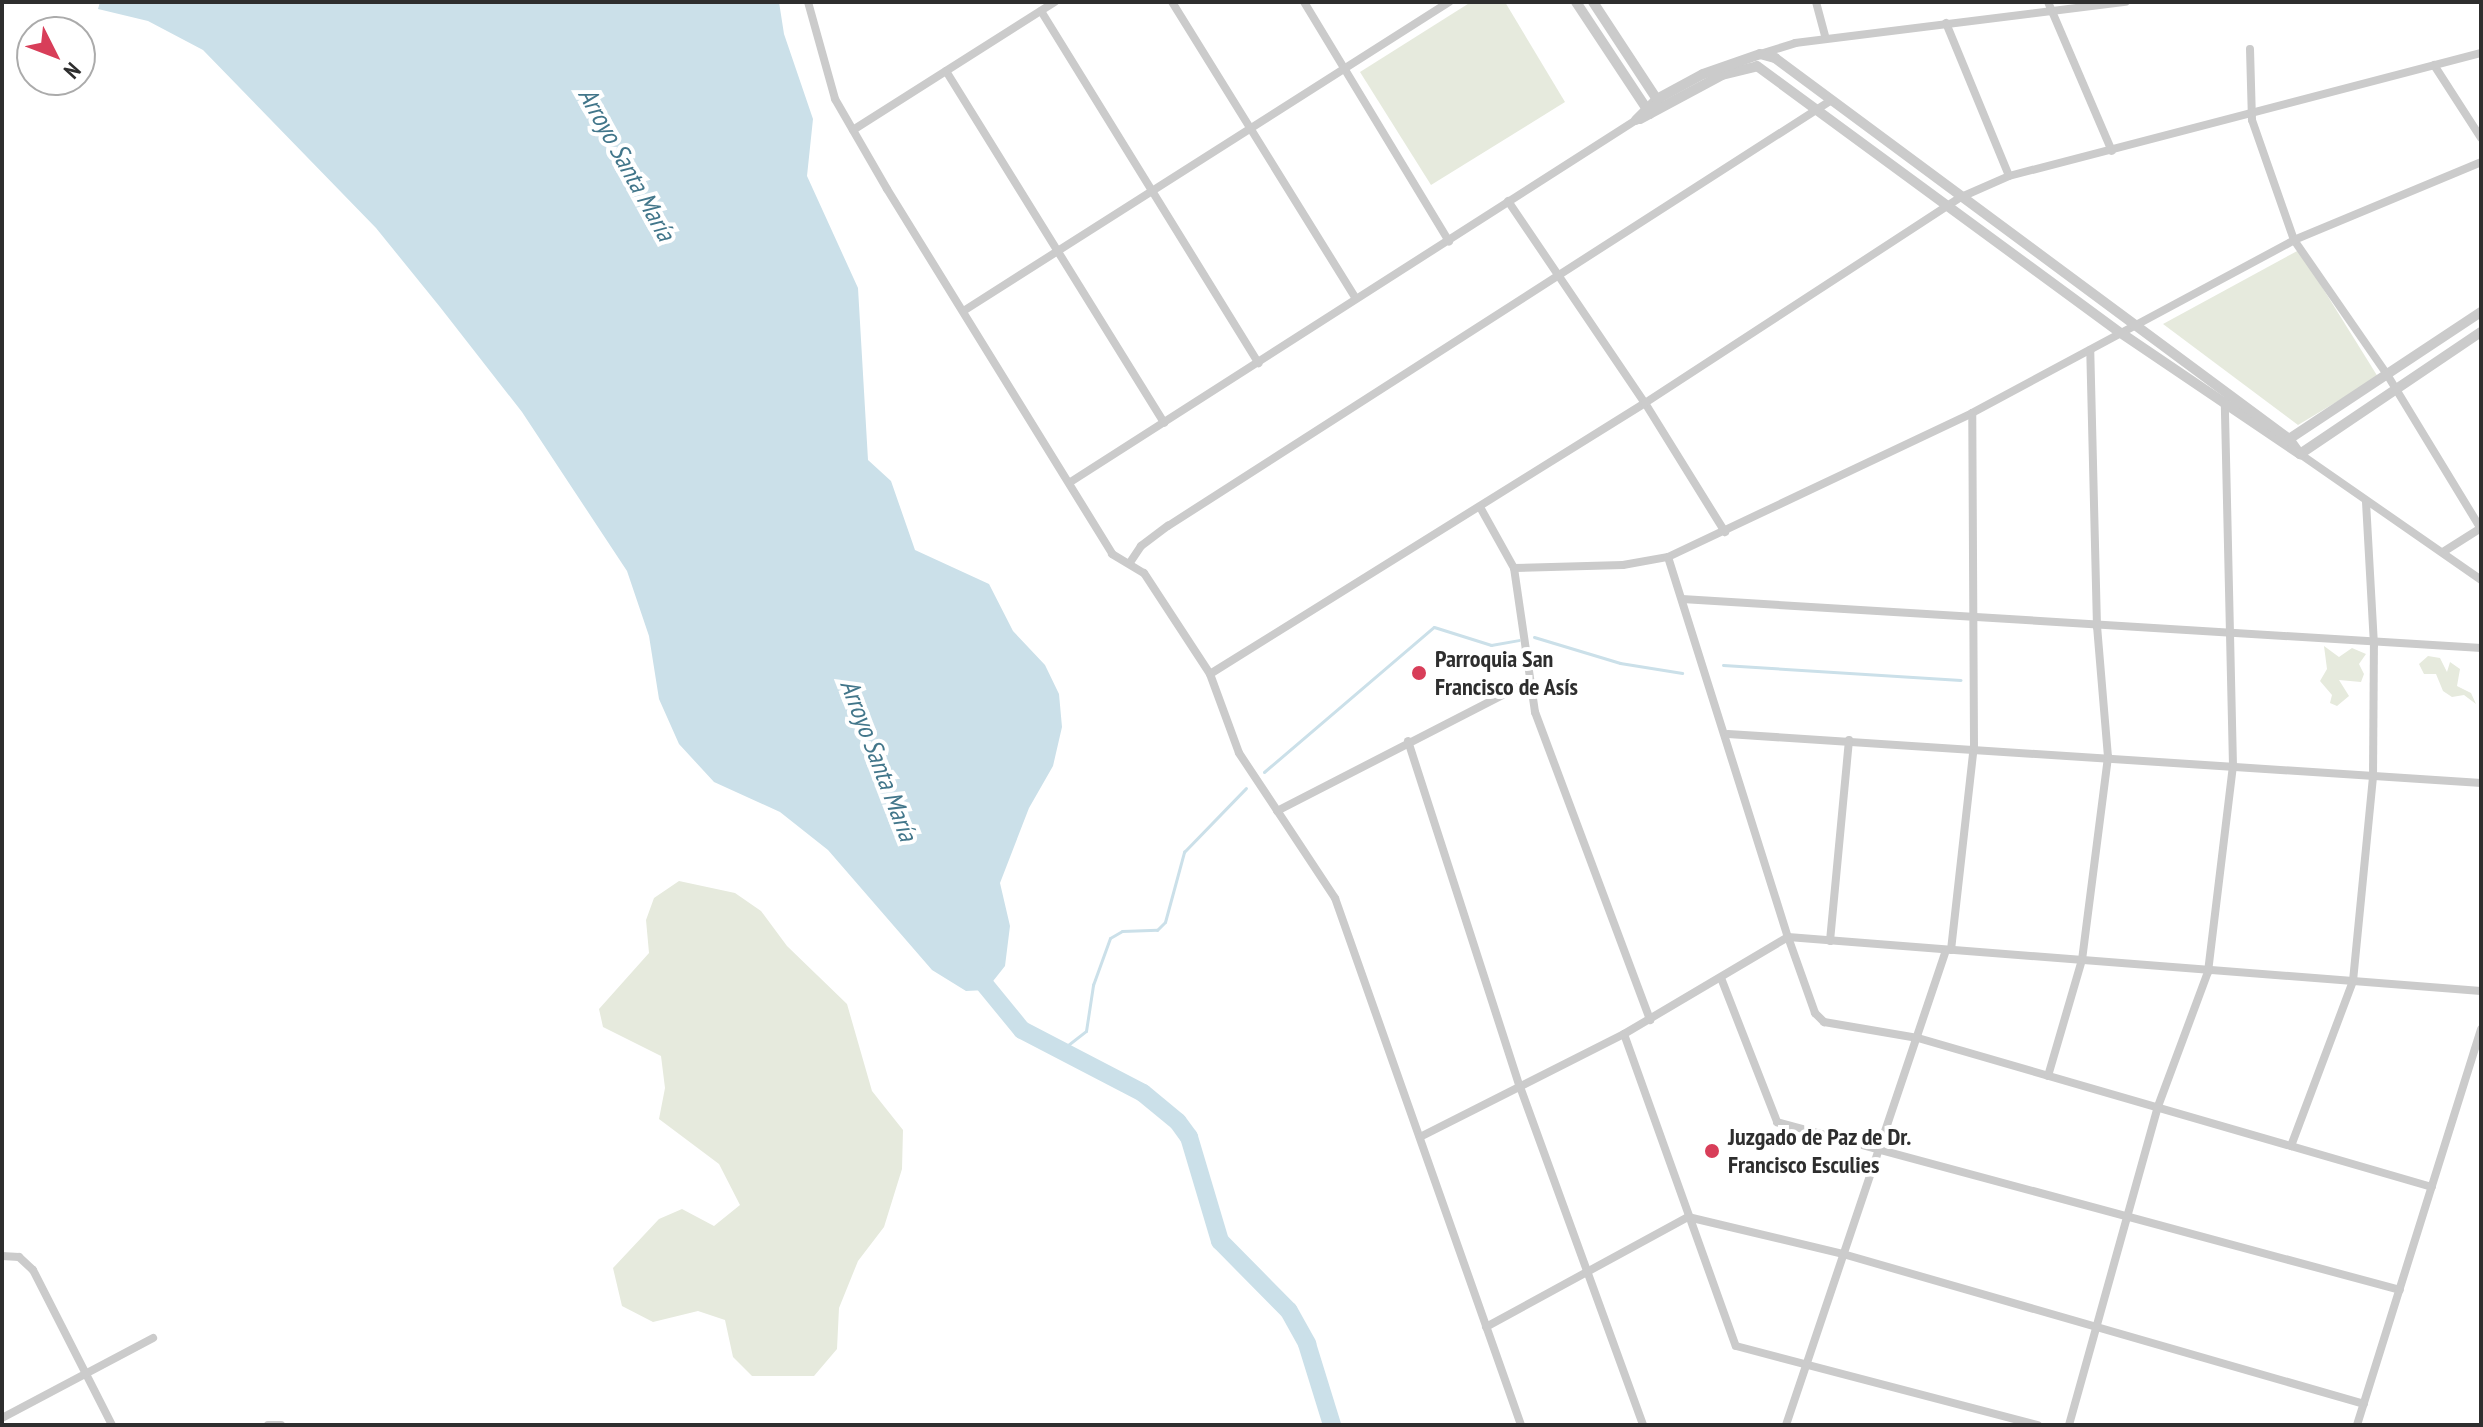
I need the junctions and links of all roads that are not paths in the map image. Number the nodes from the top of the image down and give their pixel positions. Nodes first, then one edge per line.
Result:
1 (808, 2) edge
2 (1055, 2) edge
3 (1172, 2) edge
4 (1304, 2) edge
5 (1449, 2) edge
6 (1576, 2) edge
7 (1593, 2) edge
8 (1816, 2) edge
9 (2048, 2) edge
10 (2125, 2) edge
11 (1435, 6) edge
12 (1041, 11) junction
13 (2056, 14) junction
14 (1946, 23) junction
15 (1826, 39) junction
16 (2250, 49) dead end
17 (2481, 53) edge
18 (1760, 54) junction
19 (2434, 65) junction
20 (946, 71) junction
21 (1345, 73) junction
22 (1830, 101) junction
23 (1660, 104) junction
24 (1817, 109) junction
25 (2253, 110) junction
26 (1648, 112) junction
27 (1636, 120) joint
28 (853, 130) junction
29 (1251, 131) junction
30 (2481, 138) edge
31 (2112, 151) junction
32 (2481, 162) edge
33 (2009, 176) junction
34 (1154, 192) junction
35 (1959, 198) junction
36 (1508, 201) junction
37 (1947, 206) junction
38 (2294, 240) junction
39 (1449, 241) junction
40 (1059, 252) junction
41 (1557, 278) junction
42 (1356, 299) junction
43 (965, 310) junction
44 (2481, 312) edge
45 (2134, 326) junction
46 (2481, 332) edge
47 (2121, 333) junction
48 (2090, 350) junction
49 (1258, 363) junction
50 (2388, 376) junction
51 (2397, 391) junction
52 (2226, 392) junction
53 (1645, 403) junction
54 (2224, 406) junction
55 (1972, 413) junction
56 (1164, 423) junction
57 (2289, 439) junction
58 (2278, 444) junction
59 (2300, 454) junction
60 (1072, 481) junction
61 (2366, 502) junction
62 (1480, 507) junction
63 (2481, 528) edge
64 (1725, 532) junction
65 (2443, 552) junction
66 (1668, 557) junction
67 (1131, 561) junction
68 (1514, 568) junction
69 (2481, 580) edge
70 (1682, 599) junction
71 (1971, 621) junction
72 (2097, 627) junction
73 (2229, 635) junction
74 (2374, 645) junction
75 (2481, 648) edge
76 (1210, 674) junction
77 (1530, 681) junction
78 (1728, 734) junction
79 (1849, 740) junction
80 (1408, 741) junction
81 (1974, 746) junction
82 (2108, 757) junction
83 (2233, 766) junction
84 (2373, 777) junction
85 (2481, 783) edge
86 (1277, 811) junction
87 (1788, 937) junction
88 (1830, 941) junction
89 (1949, 950) junction
90 (2082, 960) junction
91 (2208, 972) junction
92 (1721, 978) junction
93 (2353, 981) junction
94 (2481, 991) edge
95 (1650, 1020) junction
96 (2481, 1029) edge
97 (1624, 1034) junction
98 (1918, 1038) junction
99 (2048, 1076) junction
100 (1519, 1084) junction
101 (2157, 1109) junction
102 (1420, 1137) junction
103 (2291, 1146) junction
104 (1875, 1149) junction
105 (2432, 1187) junction
106 (1688, 1217) junction
107 (2125, 1217) junction
108 (1843, 1254) junction
109 (2, 1256) edge
110 (1588, 1275) junction
111 (2400, 1290) junction
112 (2096, 1325) junction
113 (1486, 1327) junction
114 (153, 1338) dead end
115 (1804, 1363) junction
116 (89, 1374) junction
117 (2364, 1404) junction
118 (2, 1418) edge
119 (112, 1425) edge
120 (268, 1425) edge
121 (281, 1425) edge
122 (1521, 1425) edge
123 (1643, 1425) edge
124 (1786, 1425) edge
125 (2038, 1425) edge
126 (2069, 1425) edge
127 (2357, 1425) edge

1 - 28 street
2 - 12 street
3 - 29 street
4 - 21 street
5 - 11 street
6 - 26 street
7 - 23 street
8 - 15 street
9 - 13 street
10 - 13 street
11 - 21 street
12 - 20 street
12 - 34 street
13 - 14 street
13 - 31 street
14 - 15 street
14 - 33 street
15 - 18 street
16 - 25 street
17 - 19 street
18 - 22 street
18 - 23 street
19 - 25 street
19 - 30 street
20 - 28 street
20 - 40 street
21 - 29 street
21 - 39 street
22 - 24 street
22 - 35 street
23 - 24 street
23 - 26 street
24 - 37 street
24 - 41 street
25 - 31 street
25 - 38 street
26 - 27 street
27 - 36 street
28 - 43 street
29 - 34 street
29 - 42 street
31 - 33 street
32 - 38 street
33 - 35 street
34 - 40 street
34 - 49 street
35 - 37 street
35 - 45 street
36 - 39 street
36 - 41 street
37 - 47 street
37 - 53 street
38 - 45 street
38 - 50 street
39 - 42 street
40 - 43 street
40 - 56 street
41 - 53 street
41 - 67 street
42 - 49 street
43 - 60 street
44 - 50 street
45 - 47 street
45 - 52 street
46 - 51 street
47 - 48 street
47 - 54 street
48 - 55 street
48 - 72 street
49 - 56 street
50 - 51 street
50 - 57 street
51 - 59 street
51 - 63 street
52 - 54 street
52 - 57 street
53 - 62 street
53 - 64 street
54 - 58 street
54 - 73 street
55 - 64 street
55 - 71 street
56 - 60 street
57 - 58 street
57 - 59 street
58 - 59 street
59 - 61 street
60 - 67 street
61 - 65 street
61 - 74 street
62 - 68 street
62 - 76 street
63 - 65 street
64 - 66 street
65 - 69 street
66 - 68 street
66 - 70 street
67 - 76 street
68 - 77 street
70 - 71 street
70 - 78 street
71 - 72 street
71 - 81 street
72 - 73 street
72 - 82 street
73 - 74 street
73 - 83 street
74 - 75 street
74 - 84 street
76 - 86 street
77 - 80 street
77 - 95 street
78 - 79 street
78 - 87 street
79 - 81 street
79 - 88 street
80 - 86 street
80 - 100 street
81 - 82 street
81 - 89 street
82 - 83 street
82 - 90 street
83 - 84 street
83 - 91 street
84 - 85 street
84 - 93 street
86 - 102 street
87 - 88 street
87 - 92 street
87 - 98 street
88 - 89 street
89 - 90 street
89 - 98 street
90 - 91 street
90 - 99 street
91 - 93 street
91 - 101 street
92 - 95 street
92 - 104 street
93 - 94 street
93 - 103 street
95 - 97 street
96 - 105 street
97 - 100 street
97 - 106 street
98 - 99 street
98 - 104 street
99 - 101 street
100 - 102 street
100 - 110 street
101 - 103 street
101 - 107 street
102 - 113 street
103 - 105 street
104 - 107 street
104 - 108 street
105 - 111 street
106 - 108 street
106 - 110 street
106 - 115 street
107 - 111 street
107 - 112 street
108 - 112 street
108 - 115 street
109 - 116 street
110 - 113 street
110 - 123 street
111 - 117 street
112 - 117 street
112 - 126 street
113 - 122 street
114 - 116 street
115 - 124 street
115 - 125 street
116 - 118 street
116 - 119 street
117 - 127 street
120 - 121 street

